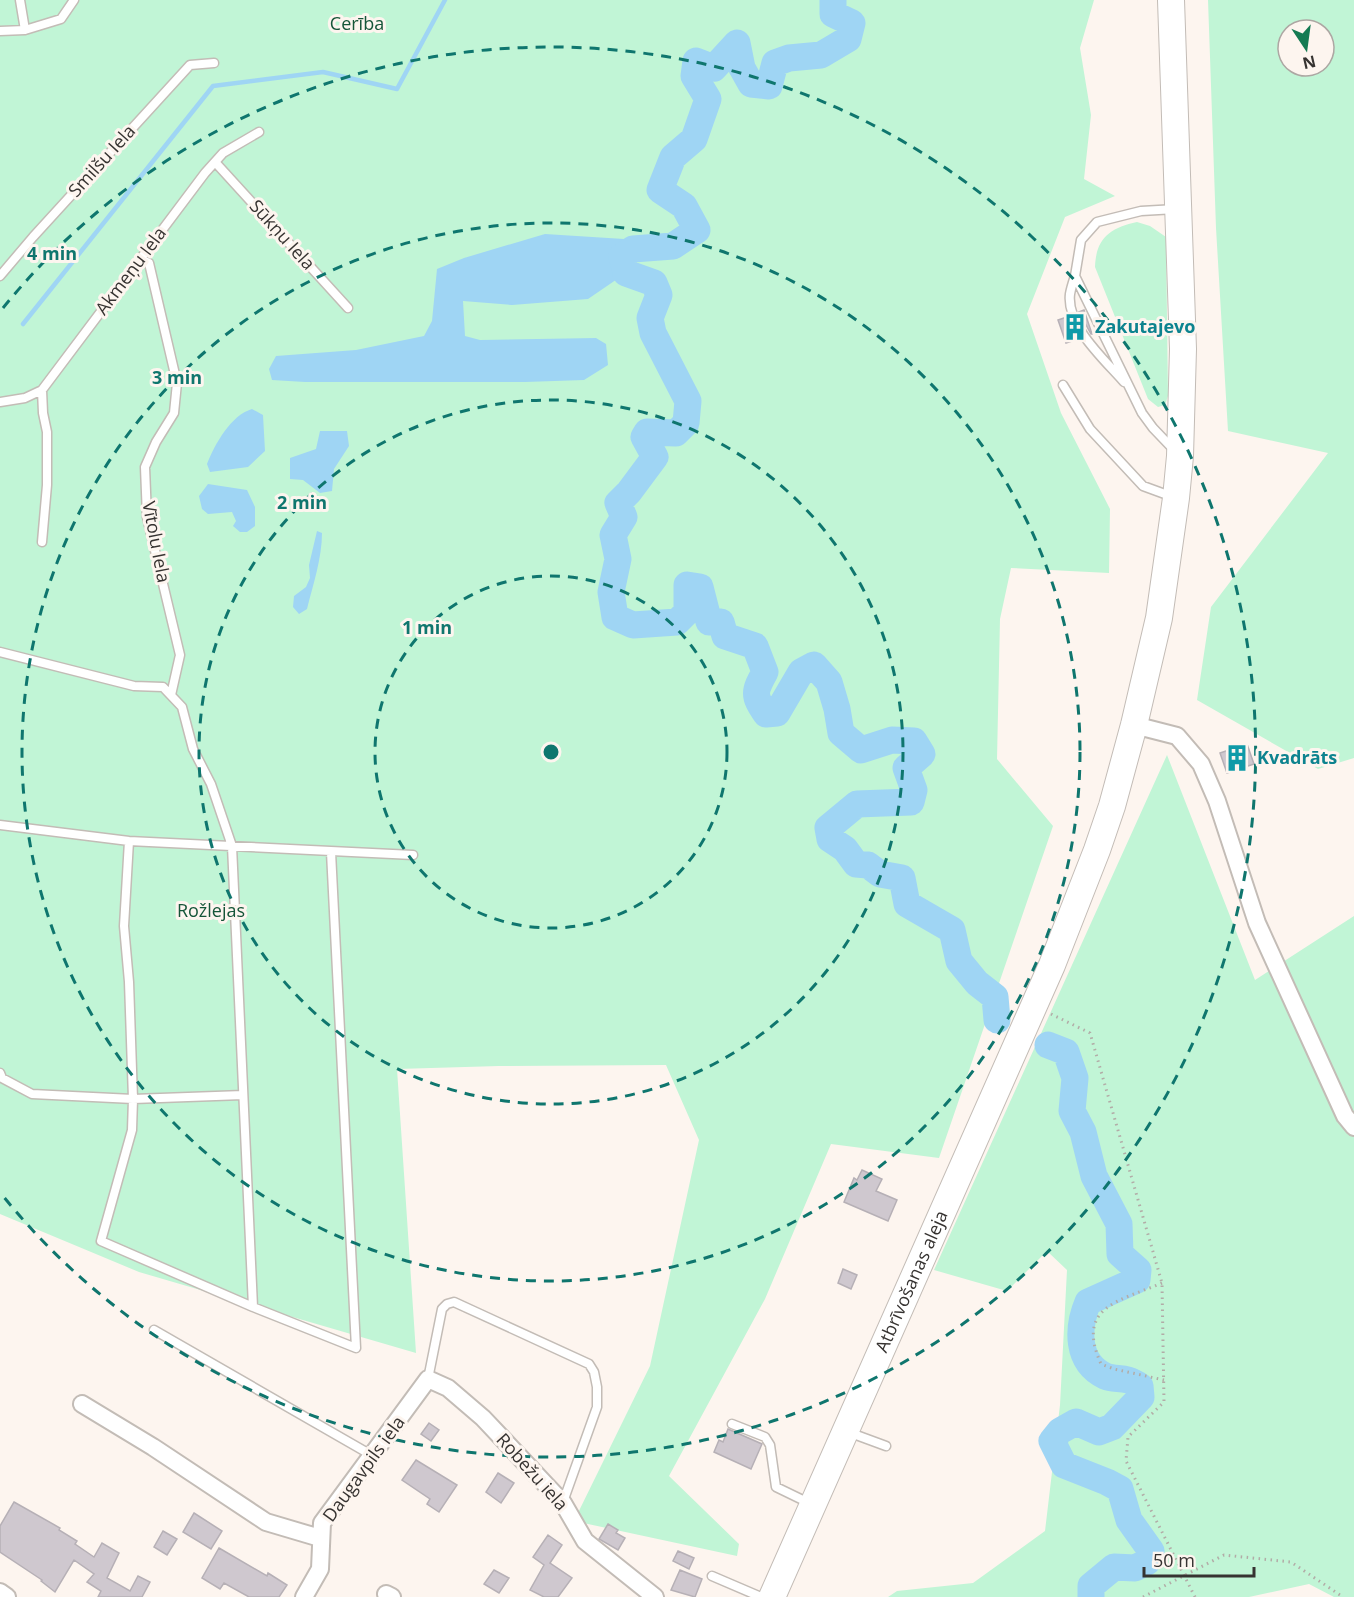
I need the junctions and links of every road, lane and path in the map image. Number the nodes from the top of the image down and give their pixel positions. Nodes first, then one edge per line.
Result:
1 (20, 0) edge
2 (74, 0) edge
3 (1171, 0) edge
4 (26, 30) junction
5 (0, 31) edge
6 (214, 63) dead end
7 (259, 132) dead end
8 (215, 162) junction
9 (1178, 209) junction
10 (140, 259) junction
11 (0, 276) edge
12 (1075, 276) junction
13 (348, 308) dead end
14 (1063, 385) dead end
15 (42, 390) junction
16 (1131, 390) junction
17 (0, 402) edge
18 (1180, 456) junction
19 (1176, 498) junction
20 (42, 542) dead end
21 (0, 652) edge
22 (171, 695) junction
23 (1134, 725) junction
24 (0, 825) edge
25 (129, 841) junction
26 (232, 846) junction
27 (331, 852) junction
28 (413, 855) dead end
29 (1049, 1013) dead end
30 (0, 1073) edge
31 (243, 1095) junction
32 (133, 1099) junction
33 (1354, 1127) edge
34 (1162, 1283) junction
35 (253, 1307) junction
36 (154, 1330) dead end
37 (428, 1379) junction
38 (1164, 1380) junction
39 (82, 1404) dead end
40 (732, 1424) dead end
41 (845, 1431) junction
42 (886, 1446) dead end
43 (373, 1456) junction
44 (563, 1503) junction
45 (813, 1504) junction
46 (320, 1538) junction
47 (712, 1576) dead end
48 (1184, 1576) junction
49 (0, 1592) edge
50 (7, 1597) edge
51 (304, 1597) edge
52 (655, 1597) edge
53 (761, 1597) edge
54 (772, 1597) edge
55 (1143, 1597) edge
56 (1195, 1597) edge
57 (1343, 1597) edge

1 - 4 lane
2 - 4 lane
3 - 9 main road, Atbrīvošanas aleja
4 - 5 lane
6 - 11 lane, Smilšu Iela
7 - 8 lane, Akmeņu Iela
8 - 10 lane, Akmeņu Iela
8 - 13 lane, Sūkņu Iela
9 - 12 lane
9 - 18 main road, Atbrīvošanas aleja
10 - 15 lane, Akmeņu Iela
10 - 22 lane, Vītolu Iela
12 - 16 lane
12 - 16 lane
14 - 19 lane
15 - 17 lane
15 - 20 lane
16 - 18 lane
18 - 19 main road, Atbrīvošanas aleja
19 - 23 main road, Atbrīvošanas aleja
21 - 22 lane
22 - 26 lane
23 - 33 street
23 - 41 main road, Atbrīvošanas aleja
24 - 25 lane
25 - 26 lane
25 - 32 lane
26 - 27 lane
26 - 31 lane
27 - 28 lane
27 - 35 lane
29 - 34 path
30 - 32 lane
31 - 32 lane
31 - 35 lane
32 - 35 lane
34 - 38 path
34 - 38 path
36 - 43 lane
37 - 43 street, Daugavpils iela
37 - 44 street, Robežu iela
37 - 44 lane
38 - 48 path
39 - 46 street
40 - 45 lane
41 - 42 lane
41 - 45 main road, Atbrīvošanas aleja
43 - 46 street, Daugavpils iela
44 - 52 street, Robežu iela
45 - 54 main road, Atbrīvošanas aleja
46 - 51 street, Daugavpils iela
47 - 53 lane
48 - 55 path
48 - 56 path
48 - 57 path
49 - 50 street

